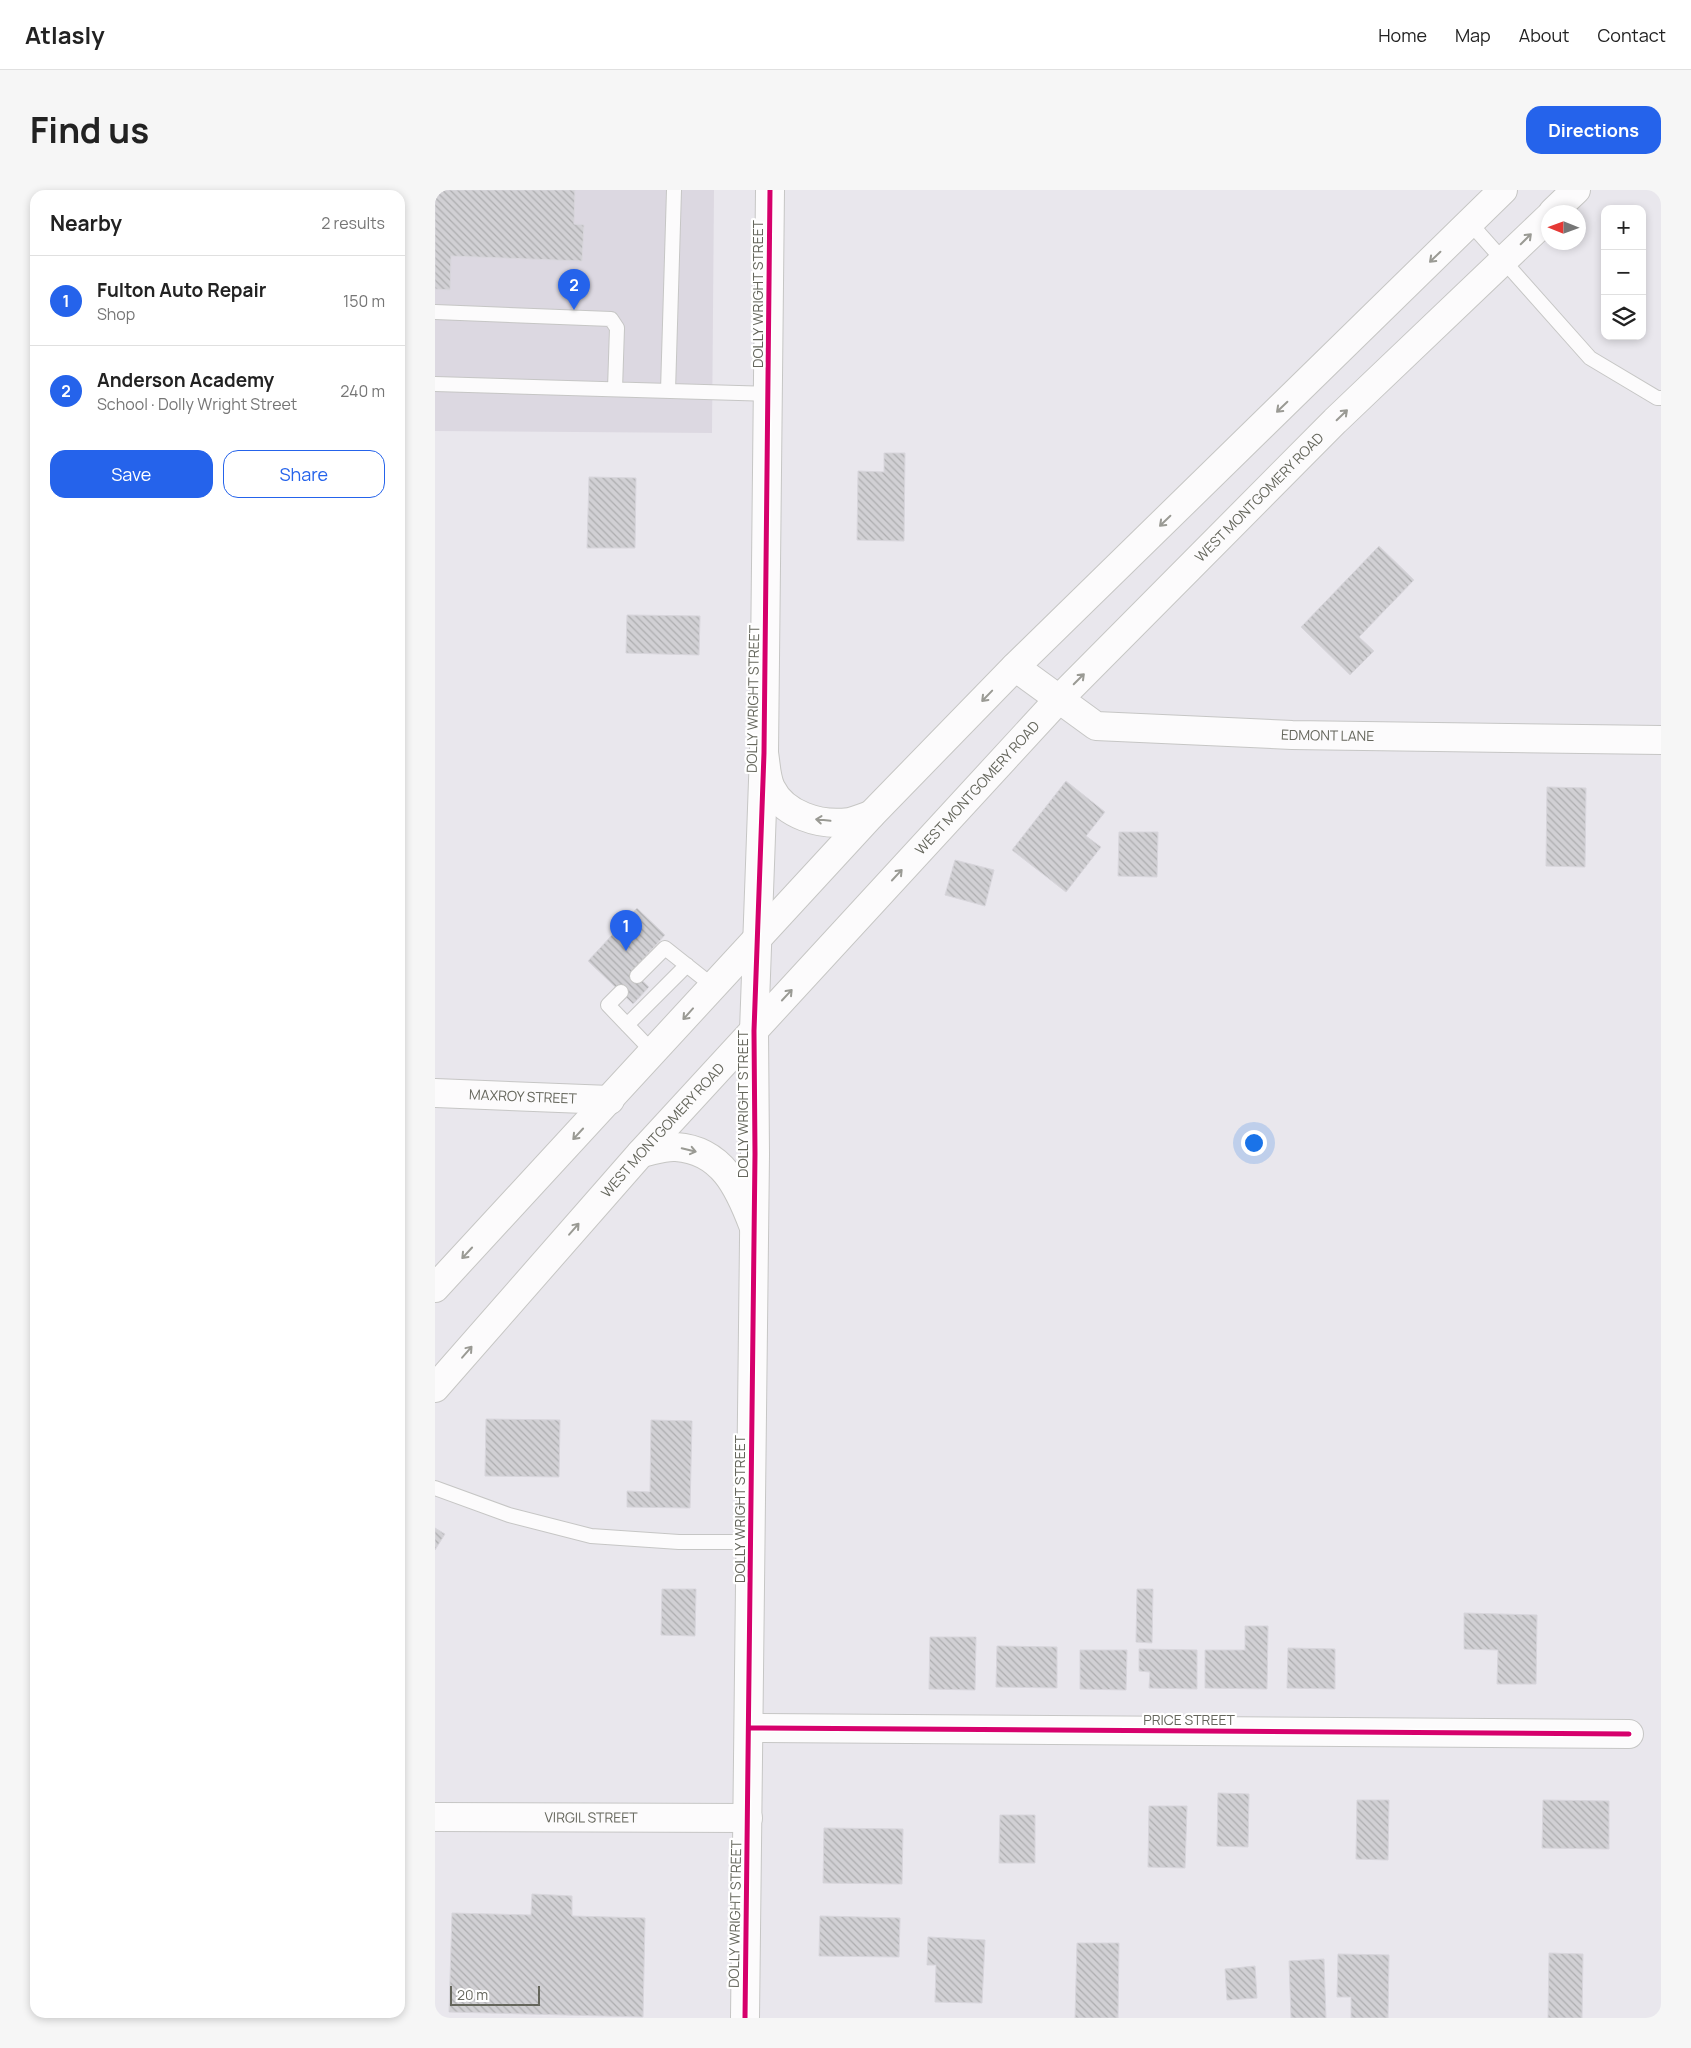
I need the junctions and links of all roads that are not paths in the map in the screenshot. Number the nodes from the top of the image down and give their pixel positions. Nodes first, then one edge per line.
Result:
1 (673, 190) edge
2 (770, 190) edge
3 (1503, 190) edge
4 (1575, 190) edge
5 (1560, 205) edge
6 (1470, 223) junction
7 (1541, 225) edge
8 (1504, 262) junction
9 (435, 312) edge
10 (435, 384) edge
11 (615, 389) junction
12 (668, 391) junction
13 (769, 394) junction
14 (1661, 398) edge
15 (1015, 668) junction
16 (1059, 699) junction
17 (1661, 740) edge
18 (764, 753) junction
19 (871, 815) junction
20 (756, 939) junction
21 (687, 965) junction
22 (637, 976) dead end
23 (713, 986) junction
24 (621, 992) dead end
25 (627, 1025) junction
26 (754, 1031) junction
27 (653, 1052) junction
28 (435, 1093) edge
29 (610, 1100) junction
30 (641, 1153) junction
31 (753, 1225) junction
32 (435, 1288) edge
33 (435, 1388) edge
34 (435, 1488) edge
35 (751, 1542) junction
36 (750, 1728) junction
37 (1629, 1734) dead end
38 (435, 1818) edge
39 (748, 1818) junction
40 (745, 2018) edge

1 - 12 lane
2 - 13 street, DOLLY WRIGHT STREET
3 - 6 street
4 - 5 street
6 - 8 lane
6 -> 15 street
8 -> 7 street, WEST MONTGOMERY ROAD
8 - 14 lane
16 -> 8 street, WEST MONTGOMERY ROAD
9 - 11 lane
10 - 11 lane
11 - 12 lane
12 - 13 lane
13 - 18 street, DOLLY WRIGHT STREET
15 - 16 street, EDMONT LANE
15 -> 19 street
16 - 17 street, EDMONT LANE
26 -> 16 street, WEST MONTGOMERY ROAD
19 -> 18 street
18 - 20 street, DOLLY WRIGHT STREET
19 - 20 street
20 - 23 street
20 - 26 street, DOLLY WRIGHT STREET
21 - 22 lane
21 - 23 lane
21 - 25 lane
23 -> 27 street
24 - 25 lane
25 - 27 lane
26 - 30 street, WEST MONTGOMERY ROAD
26 - 31 street, DOLLY WRIGHT STREET
27 - 29 street
28 - 29 street, MAXROY STREET
29 -> 32 street
30 -> 31 street
33 -> 30 street, WEST MONTGOMERY ROAD
31 - 35 street, DOLLY WRIGHT STREET
34 - 35 lane
35 - 36 street, DOLLY WRIGHT STREET
36 - 37 street, PRICE STREET
36 - 39 street, DOLLY WRIGHT STREET
38 - 39 street, VIRGIL STREET
39 - 40 street, DOLLY WRIGHT STREET

